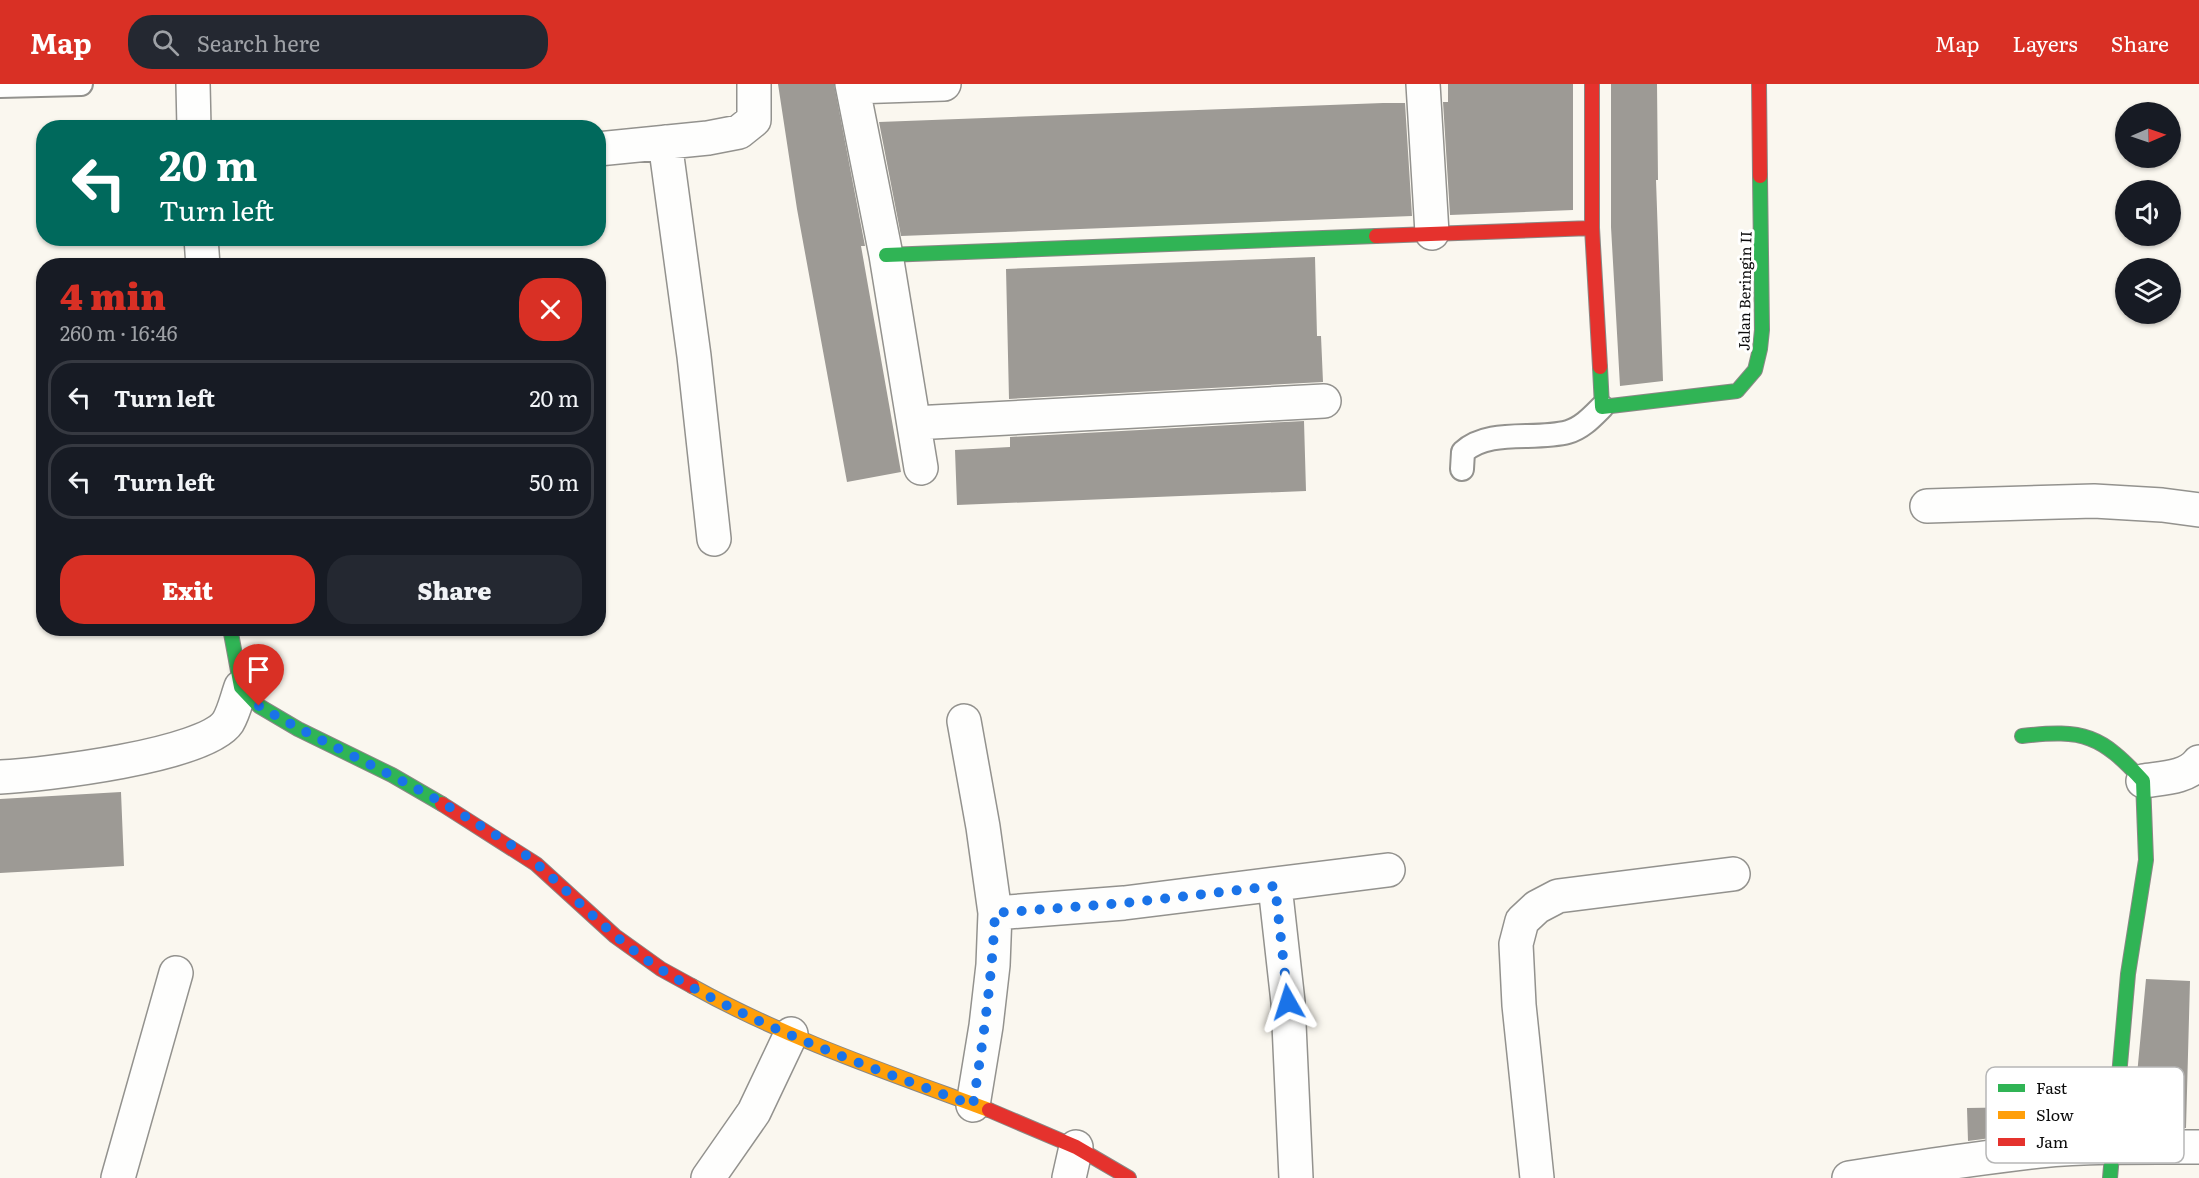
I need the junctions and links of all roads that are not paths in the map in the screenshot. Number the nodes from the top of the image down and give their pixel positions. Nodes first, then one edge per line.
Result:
1 (81, 84) edge
2 (193, 84) edge
3 (754, 84) edge
4 (944, 84) edge
5 (1423, 84) edge
6 (1592, 84) edge
7 (1759, 84) edge
8 (852, 85) edge
9 (0, 86) edge
10 (194, 120) edge
11 (664, 142) junction
12 (606, 148) edge
13 (1592, 228) junction
14 (1432, 233) junction
15 (886, 255) junction
16 (1324, 401) dead end
17 (1602, 407) junction
18 (914, 423) junction
19 (921, 468) dead end
20 (1462, 469) dead end
21 (1927, 506) dead end
22 (2198, 513) edge
23 (714, 539) dead end
24 (231, 636) edge
25 (241, 687) junction
26 (964, 721) dead end
27 (2022, 736) dead end
28 (2199, 762) edge
29 (0, 777) edge
30 (2143, 781) junction
31 (1388, 870) dead end
32 (1733, 874) dead end
33 (1275, 886) junction
34 (995, 913) junction
35 (176, 973) dead end
36 (791, 1034) junction
37 (2119, 1067) edge
38 (973, 1105) junction
39 (2199, 1147) edge
40 (2184, 1150) edge
41 (1986, 1159) edge
42 (1073, 1163) edge
43 (118, 1178) edge
44 (708, 1178) edge
45 (1129, 1178) edge
46 (1296, 1178) edge
47 (1537, 1178) edge
48 (1849, 1178) edge

1 - 9 lane
2 - 10 street
3 - 11 street
4 - 8 street
5 - 14 street
6 - 13 street
7 - 17 street, Jalan Beringin II
8 - 15 street
11 - 12 street
11 - 23 street
13 - 14 street
13 - 17 street
14 - 15 street
15 - 18 street
16 - 18 street
17 - 20 lane
18 - 19 street
21 - 22 street
24 - 25 street
25 - 29 street
25 - 36 street
26 - 34 street
27 - 30 street
28 - 30 street
30 - 37 street
31 - 33 street
32 - 47 street
33 - 34 street
33 - 46 street
34 - 38 street
35 - 43 street
36 - 38 street
36 - 44 street
38 - 42 street
39 - 40 street
41 - 48 street
42 - 45 street

